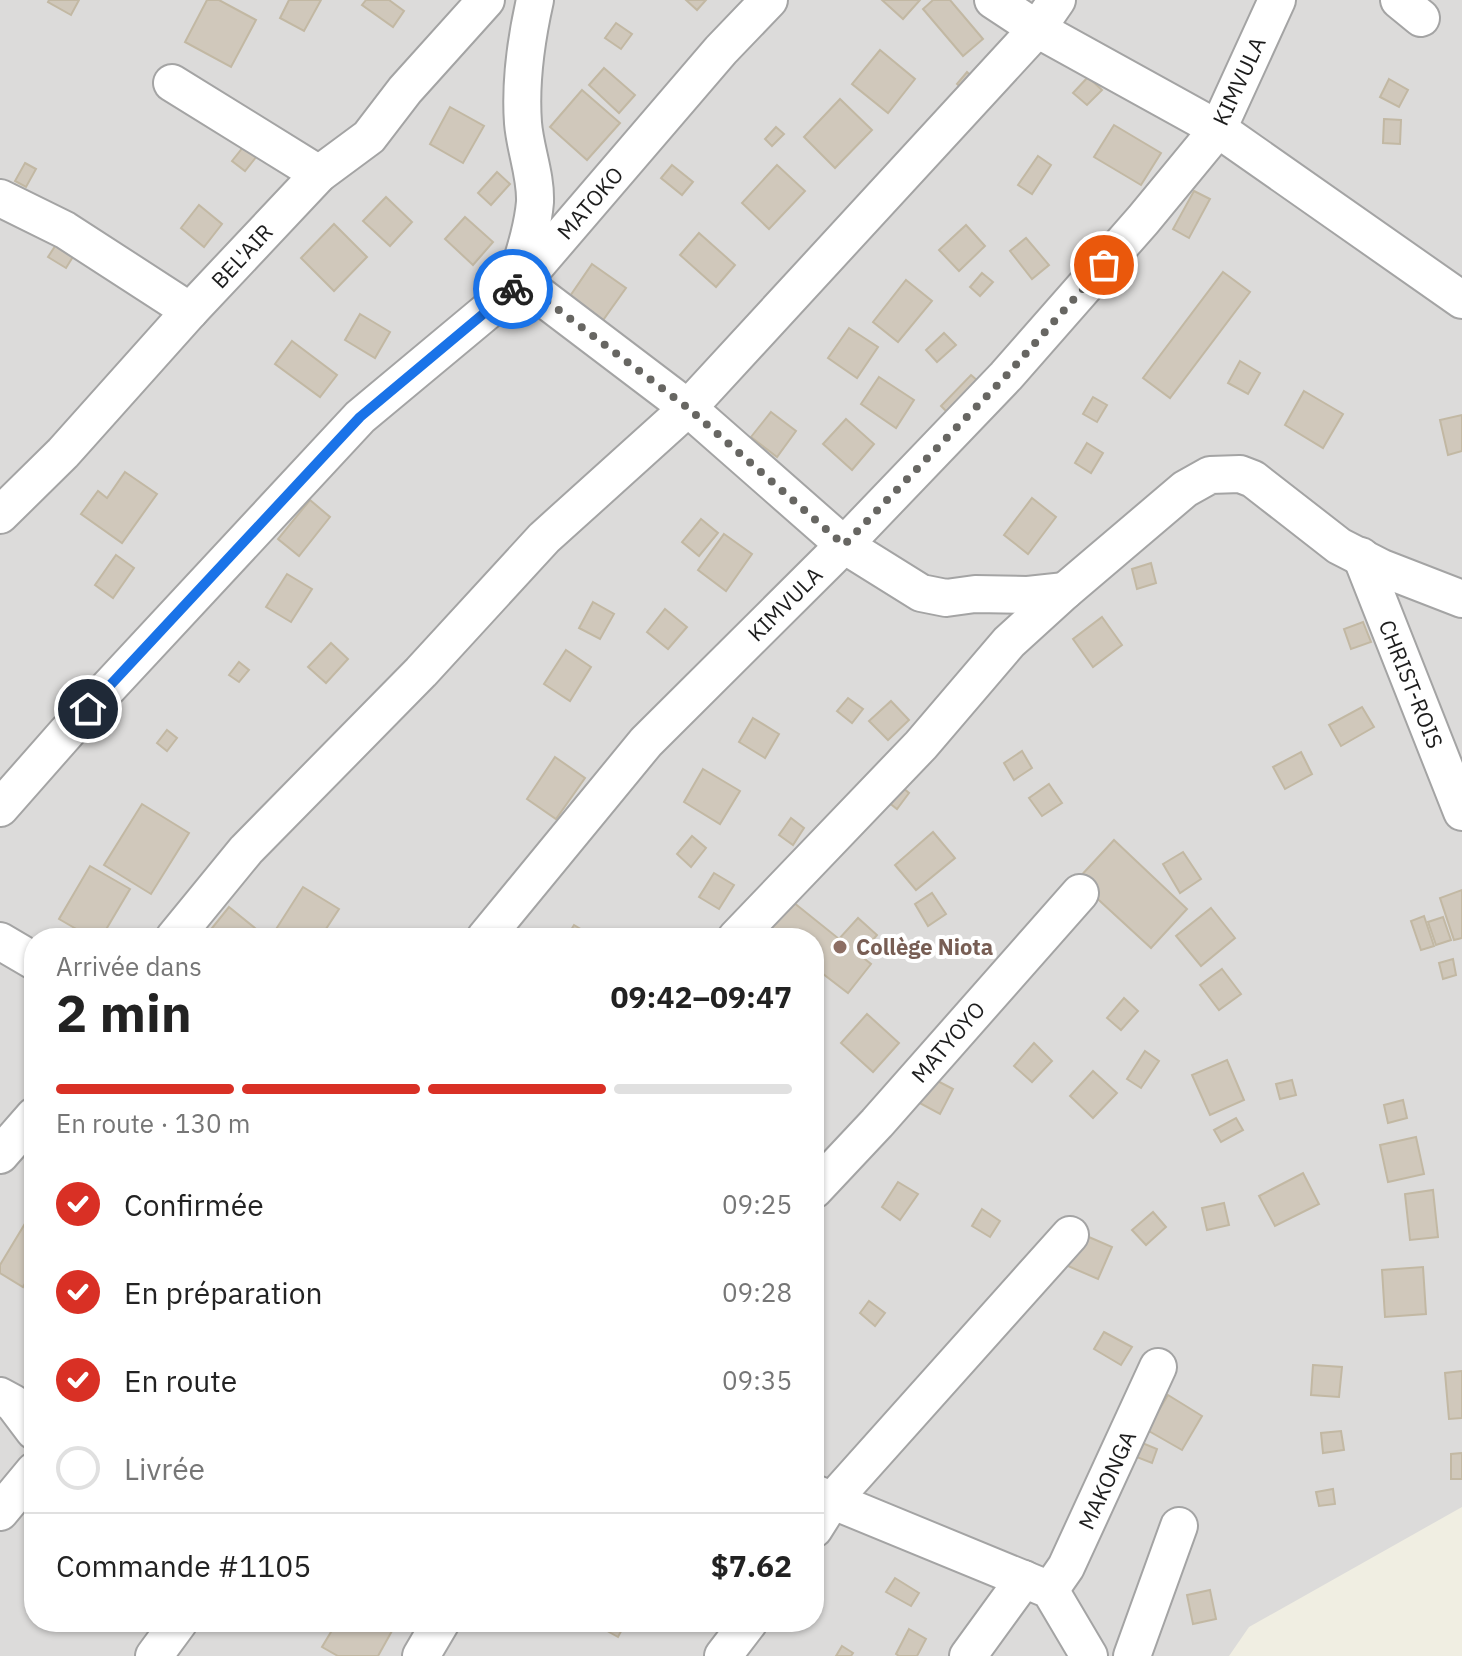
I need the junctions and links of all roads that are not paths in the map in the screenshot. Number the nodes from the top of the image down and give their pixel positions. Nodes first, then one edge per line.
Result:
1 (486, 0) edge
2 (535, 0) edge
3 (769, 0) edge
4 (993, 0) edge
5 (1057, 0) edge
6 (1277, 0) edge
7 (1037, 29) junction
8 (172, 83) dead end
9 (1218, 129) junction
10 (319, 174) junction
11 (0, 198) edge
12 (522, 282) junction
13 (1462, 300) edge
14 (190, 311) junction
15 (688, 408) junction
16 (0, 515) edge
17 (844, 545) junction
18 (1361, 556) junction
19 (1065, 591) junction
20 (1462, 599) edge
21 (0, 808) edge
22 (1462, 812) edge
23 (1080, 893) dead end
24 (182, 928) edge
25 (493, 928) edge
26 (746, 928) edge
27 (0, 941) edge
28 (24, 955) edge
29 (24, 1127) edge
30 (0, 1155) edge
31 (824, 1179) edge
32 (1070, 1235) dead end
33 (1158, 1367) dead end
34 (0, 1396) edge
35 (24, 1418) edge
36 (24, 1483) edge
37 (824, 1504) edge
38 (824, 1509) edge
39 (0, 1512) edge
40 (1179, 1526) dead end
41 (1037, 1584) junction
42 (172, 1632) edge
43 (435, 1632) edge
44 (741, 1632) edge
45 (154, 1656) edge
46 (421, 1656) edge
47 (723, 1656) edge
48 (968, 1656) edge
49 (1089, 1656) edge
50 (1132, 1656) edge

1 - 10 street, BEL'AIR
2 - 12 street
3 - 12 street, MATOKO
4 - 7 street
5 - 7 street
6 - 9 street, KIMVULA
7 - 9 street
7 - 15 street
8 - 10 street
9 - 13 street
9 - 17 street, KIMVULA
10 - 14 street, BEL'AIR
11 - 14 street
12 - 15 street
12 - 21 street, MATOKO
14 - 16 street, BEL'AIR
15 - 17 street
15 - 24 street
17 - 19 street
17 - 25 street, KIMVULA
18 - 19 street
18 - 20 street
18 - 22 street, CHRIST-ROIS
19 - 26 street
23 - 31 street, MATYOYO
27 - 28 street
29 - 30 street
32 - 37 street
33 - 41 street, MAKONGA
34 - 35 street
36 - 39 street
38 - 41 street
40 - 50 street
41 - 48 street, MAKONGA
41 - 49 street
42 - 45 street
43 - 46 street
44 - 47 street

